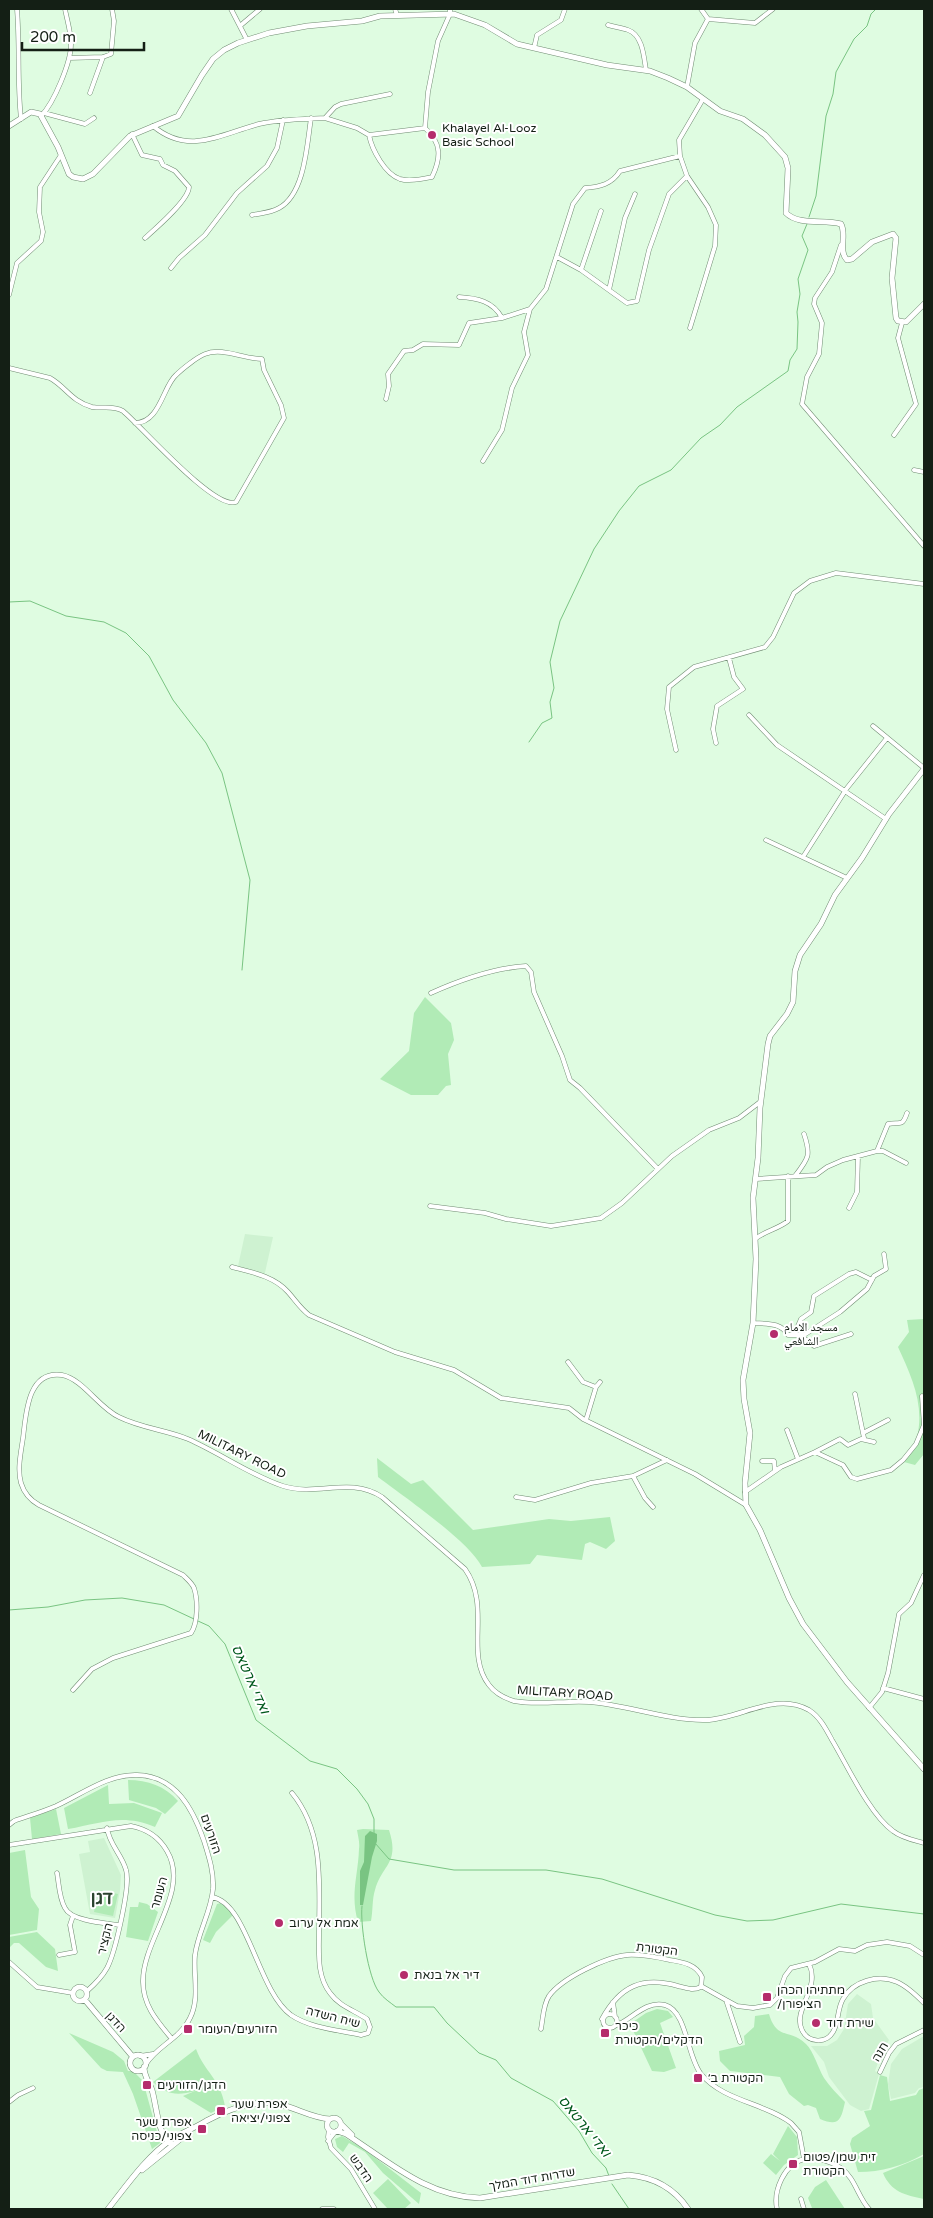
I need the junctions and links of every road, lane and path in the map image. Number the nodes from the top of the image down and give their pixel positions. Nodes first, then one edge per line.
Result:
1 (17, 9) edge
2 (65, 9) edge
3 (112, 9) edge
4 (231, 9) edge
5 (260, 9) edge
6 (395, 9) edge
7 (565, 9) edge
8 (701, 9) edge
9 (772, 9) edge
10 (450, 11) edge
11 (397, 15) junction
12 (708, 19) junction
13 (241, 25) junction
14 (608, 25) dead end
15 (247, 40) junction
16 (534, 48) junction
17 (103, 56) junction
18 (69, 58) junction
19 (646, 70) junction
20 (687, 87) junction
21 (90, 93) dead end
22 (390, 94) dead end
23 (703, 99) junction
24 (43, 115) junction
25 (94, 118) dead end
26 (311, 118) junction
27 (325, 118) junction
28 (21, 119) junction
29 (283, 120) junction
30 (9, 126) edge
31 (153, 126) junction
32 (425, 128) junction
33 (132, 134) junction
34 (368, 135) junction
35 (62, 155) junction
36 (680, 156) junction
37 (687, 176) junction
38 (635, 194) dead end
39 (602, 212) dead end
40 (252, 214) dead end
41 (144, 238) dead end
42 (842, 240) junction
43 (557, 256) junction
44 (171, 268) dead end
45 (581, 270) junction
46 (608, 290) junction
47 (9, 295) edge
48 (459, 297) dead end
49 (924, 304) edge
50 (530, 309) junction
51 (502, 318) junction
52 (902, 323) junction
53 (690, 328) dead end
54 (9, 368) edge
55 (386, 399) dead end
56 (135, 422) junction
57 (894, 435) dead end
58 (483, 461) dead end
59 (914, 470) dead end
60 (924, 472) edge
61 (924, 546) edge
62 (924, 584) edge
63 (729, 658) junction
64 (749, 715) dead end
65 (873, 726) dead end
66 (887, 738) junction
67 (716, 743) dead end
68 (676, 750) dead end
69 (924, 769) edge
70 (919, 776) junction
71 (924, 779) edge
72 (845, 790) junction
73 (886, 819) junction
74 (766, 840) dead end
75 (803, 858) junction
76 (847, 878) junction
77 (430, 993) dead end
78 (760, 1102) junction
79 (907, 1112) dead end
80 (804, 1134) dead end
81 (876, 1151) junction
82 (858, 1156) junction
83 (906, 1163) dead end
84 (658, 1169) junction
85 (788, 1176) junction
86 (795, 1176) junction
87 (756, 1179) junction
88 (430, 1206) dead end
89 (848, 1208) dead end
90 (755, 1239) junction
91 (884, 1254) dead end
92 (232, 1267) dead end
93 (872, 1280) junction
94 (753, 1323) junction
95 (851, 1334) dead end
96 (794, 1335) junction
97 (800, 1335) junction
98 (568, 1362) dead end
99 (600, 1382) dead end
100 (596, 1388) junction
101 (855, 1394) dead end
102 (924, 1398) edge
103 (586, 1420) junction
104 (888, 1420) dead end
105 (787, 1430) dead end
106 (863, 1433) junction
107 (864, 1438) junction
108 (874, 1442) dead end
109 (815, 1452) junction
110 (798, 1459) junction
111 (667, 1460) junction
112 (762, 1461) dead end
113 (775, 1471) junction
114 (633, 1476) junction
115 (745, 1492) junction
116 (516, 1497) dead end
117 (746, 1505) junction
118 (653, 1507) dead end
119 (924, 1574) edge
120 (883, 1688) junction
121 (73, 1690) dead end
122 (924, 1698) edge
123 (869, 1708) junction
124 (924, 1769) edge
125 (292, 1793) dead end
126 (9, 1825) edge
127 (107, 1828) junction
128 (924, 1843) edge
129 (9, 1845) edge
130 (57, 1874) dead end
131 (212, 1897) junction
132 (72, 1916) junction
133 (119, 1925) junction
134 (59, 1955) dead end
135 (924, 1955) edge
136 (9, 1962) edge
137 (809, 1964) junction
138 (701, 1986) junction
139 (86, 1990) junction
140 (73, 1993) junction
141 (617, 1996) junction
142 (85, 2000) junction
143 (726, 2000) junction
144 (924, 2003) edge
145 (636, 2013) junction
146 (616, 2017) junction
147 (602, 2018) junction
148 (617, 2025) junction
149 (541, 2029) dead end
150 (924, 2030) edge
151 (172, 2039) junction
152 (740, 2042) dead end
153 (155, 2053) junction
154 (140, 2056) junction
155 (133, 2057) junction
156 (145, 2066) junction
157 (136, 2070) junction
158 (880, 2072) dead end
159 (146, 2078) junction
160 (33, 2088) dead end
161 (9, 2102) edge
162 (317, 2118) junction
163 (330, 2119) junction
164 (342, 2125) junction
165 (328, 2128) junction
166 (336, 2131) junction
167 (328, 2141) junction
168 (170, 2142) junction
169 (378, 2155) junction
170 (804, 2159) junction
171 (801, 2199) dead end
172 (108, 2209) edge
173 (322, 2209) edge
174 (334, 2209) edge
175 (375, 2209) edge
176 (688, 2209) edge
177 (777, 2209) edge
178 (804, 2209) edge
179 (869, 2209) edge

1 - 28 street
2 - 18 street
3 - 17 street
4 - 13 street
5 - 13 street
6 - 11 street
7 - 16 street
8 - 12 street
9 - 12 street
10 - 11 street
10 - 16 street
10 - 32 street
11 - 15 street
12 - 20 street
13 - 15 street
14 - 19 street
15 - 31 street
16 - 19 street
17 - 18 street
17 - 21 street
18 - 24 street
19 - 20 street
20 - 23 street
22 - 27 street
23 - 36 street
23 - 42 street
24 - 25 street
24 - 28 street
24 - 35 street
26 - 27 street
26 - 29 street
26 - 40 street
27 - 34 street
28 - 30 street
29 - 31 street
29 - 44 street
31 - 33 street
32 - 34 street
32 - 34 street
33 - 35 street
33 - 41 street
35 - 47 street
36 - 37 street
36 - 43 street
37 - 46 street
37 - 53 street
38 - 46 street
39 - 45 street
42 - 52 street
42 - 61 street
43 - 45 street
43 - 50 street
45 - 46 street
48 - 51 street
49 - 52 street
50 - 51 street
50 - 58 street
51 - 55 street
52 - 57 street
54 - 56 street
56 - 56 street
59 - 60 street
62 - 63 street
63 - 67 street
63 - 68 street
64 - 72 street
65 - 66 street
66 - 69 street
66 - 72 street
69 - 70 street
70 - 71 street
70 - 73 street
72 - 73 street
72 - 75 street
73 - 76 street
74 - 75 street
75 - 76 street
76 - 78 street
77 - 84 street
78 - 84 street
78 - 87 street
79 - 81 street
80 - 86 street
81 - 82 street
81 - 83 street
82 - 86 street
82 - 89 street
84 - 88 street
85 - 86 street
85 - 87 street
85 - 90 street
87 - 90 street
90 - 94 street
91 - 93 street
92 - 103 street
93 - 96 street
93 - 97 street
94 - 96 street
94 - 115 street
95 - 97 street
96 - 97 street
98 - 100 street
99 - 100 street
100 - 103 street
101 - 106 street
102 - 109 street
103 - 111 street
104 - 106 street
105 - 110 street
106 - 107 street
107 - 108 street
107 - 109 street
109 - 110 street
110 - 113 street
111 - 114 street
111 - 117 street
112 - 113 street
113 - 115 street
114 - 116 street
114 - 118 street
115 - 117 street
117 - 123 street
119 - 120 street
120 - 122 street
120 - 123 street
121 - 128 street, MILITARY ROAD
123 - 124 street
125 - 131 street, שיח השדה
126 - 131 street, הזורעים
127 - 129 street, העומר
127 - 133 street, הקציר
127 - 151 street, העומר
130 - 132 street
131 - 151 street, הזורעים
132 - 133 street
132 - 134 street
133 - 139 street, הקציר
135 - 137 street
136 - 140 street
137 - 143 street
137 - 144 street
138 - 141 street
138 - 143 street
138 - 149 street, הקטורת
139 - 140 street
139 - 142 street
140 - 142 street
141 - 146 street
141 - 147 street
142 - 155 street, הדגן
143 - 152 street
145 - 146 street
145 - 148 street
145 - 170 street
146 - 147 street
146 - 148 street
147 - 148 street
150 - 158 street, חנה
151 - 153 street, הזורעים
153 - 154 street
153 - 156 street, הזורעים
154 - 155 street
154 - 156 street
155 - 157 street
156 - 157 street
156 - 159 street
157 - 159 street
159 - 168 street
160 - 161 street
162 - 163 street
162 - 165 street
162 - 168 street
163 - 164 street, שדרות דוד המלך
163 - 165 street
164 - 166 street
164 - 169 street, שדרות דוד המלך
165 - 166 street, שדרות דוד המלך
165 - 167 street
166 - 167 street
166 - 169 street, שדרות דוד המלך
167 - 175 street, הדבש
168 - 172 street
169 - 176 street, שדרות דוד המלך
170 - 177 street
170 - 179 street
171 - 178 street
173 - 174 street

